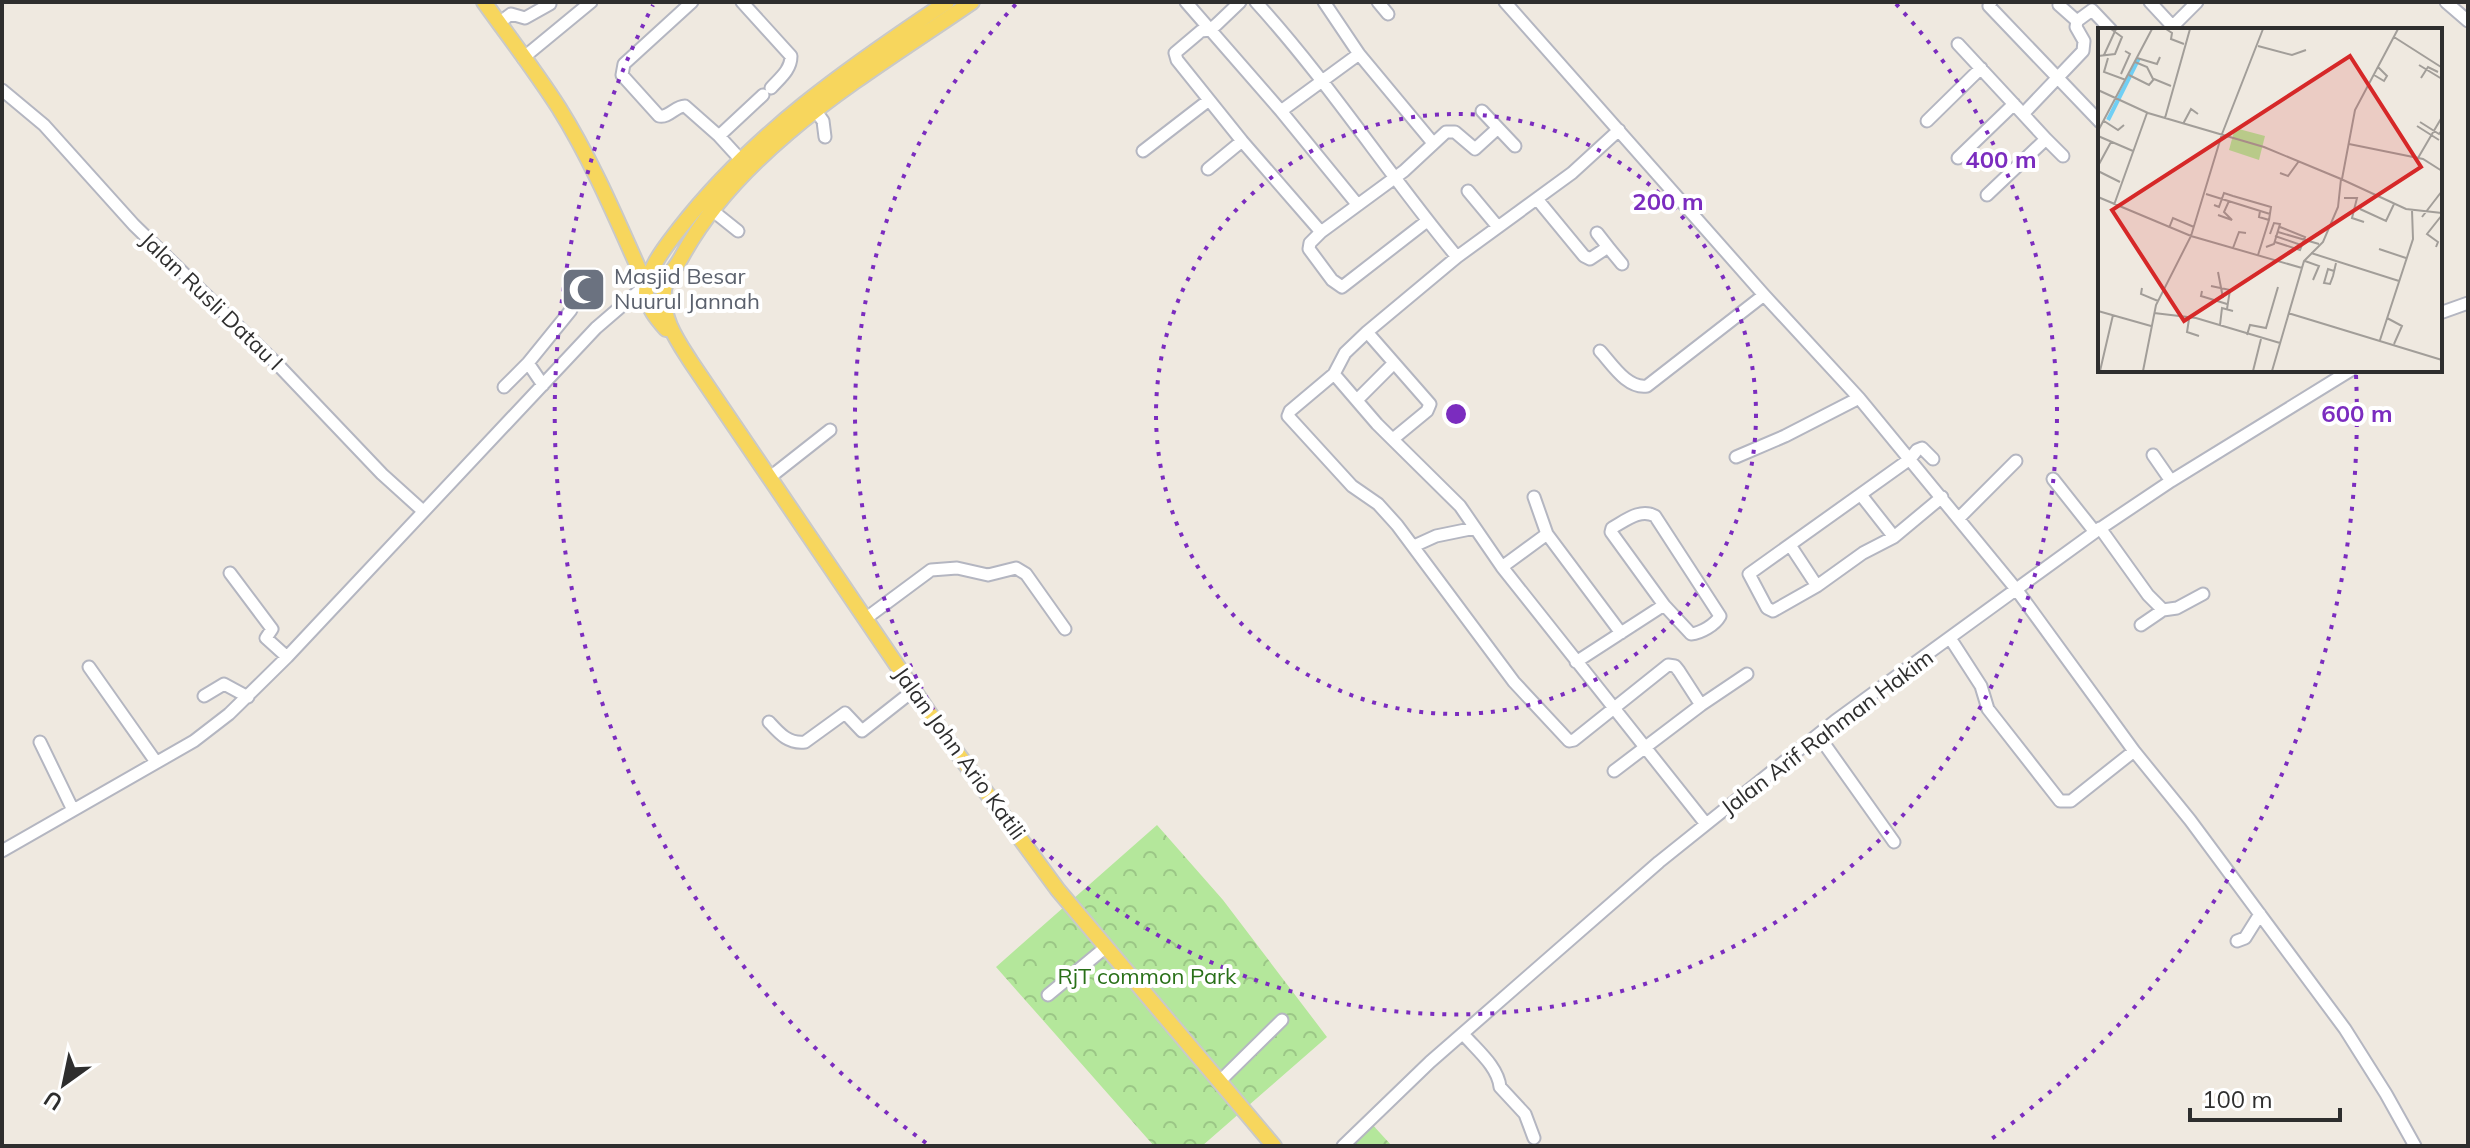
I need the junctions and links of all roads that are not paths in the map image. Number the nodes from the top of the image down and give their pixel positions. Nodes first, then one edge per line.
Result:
1 (484, 2) edge
2 (591, 2) edge
3 (692, 2) edge
4 (742, 2) edge
5 (947, 2) edge
6 (972, 2) edge
7 (1186, 2) edge
8 (1256, 2) edge
9 (1324, 2) edge
10 (1378, 2) edge
11 (1505, 2) edge
12 (1991, 2) edge
13 (2061, 2) edge
14 (2150, 2) edge
15 (2197, 2) edge
16 (2448, 3) edge
17 (550, 4) edge
18 (1237, 5) edge
19 (1388, 14) dead end
20 (2077, 21) junction
21 (2468, 21) edge
22 (499, 23) junction
23 (1206, 26) junction
24 (2109, 28) edge
25 (2175, 28) edge
26 (1958, 44) dead end
27 (1359, 54) junction
28 (523, 58) junction
29 (1981, 68) junction
30 (2057, 78) junction
31 (1322, 81) junction
32 (2, 90) edge
33 (1209, 100) junction
34 (2098, 103) edge
35 (2014, 104) junction
36 (815, 110) junction
37 (1281, 111) junction
38 (1482, 111) dead end
39 (2089, 111) junction
40 (2023, 114) junction
41 (2098, 120) edge
42 (1927, 121) dead end
43 (1498, 128) junction
44 (1619, 130) junction
45 (719, 136) junction
46 (825, 137) dead end
47 (2046, 139) junction
48 (1242, 141) junction
49 (1433, 143) junction
50 (1515, 146) dead end
51 (1143, 151) dead end
52 (2063, 156) dead end
53 (1958, 158) dead end
54 (740, 159) junction
55 (1208, 169) dead end
56 (1394, 178) junction
57 (1468, 191) dead end
58 (1987, 195) dead end
59 (1537, 199) junction
60 (1357, 204) junction
61 (713, 211) junction
62 (1427, 221) junction
63 (1498, 227) junction
64 (738, 231) dead end
65 (1321, 232) junction
66 (1597, 233) dead end
67 (1608, 247) junction
68 (1457, 257) junction
69 (1622, 264) dead end
70 (646, 285) junction
71 (665, 285) junction
72 (1764, 295) junction
73 (2468, 303) edge
74 (571, 310) dead end
75 (2442, 312) edge
76 (1367, 332) junction
77 (675, 337) junction
78 (1600, 351) dead end
79 (528, 363) junction
80 (1394, 363) junction
81 (2348, 372) edge
82 (1334, 374) junction
83 (543, 385) junction
84 (504, 387) dead end
85 (1859, 398) junction
86 (1357, 400) junction
87 (830, 430) dead end
88 (1393, 439) junction
89 (2153, 455) dead end
90 (1736, 457) dead end
91 (1910, 459) junction
92 (1933, 459) dead end
93 (2016, 461) dead end
94 (769, 478) junction
95 (2053, 479) dead end
96 (2171, 481) junction
97 (1861, 495) junction
98 (1534, 497) dead end
99 (1942, 497) junction
100 (423, 511) junction
101 (1959, 518) junction
102 (1475, 528) junction
103 (2098, 530) junction
104 (1547, 534) junction
105 (1894, 537) junction
106 (1790, 545) junction
107 (1414, 546) junction
108 (1502, 567) junction
109 (230, 573) dead end
110 (1817, 586) junction
111 (2016, 589) junction
112 (2203, 594) dead end
113 (1664, 605) junction
114 (2163, 610) junction
115 (865, 619) junction
116 (2141, 625) dead end
117 (1065, 629) dead end
118 (1621, 633) junction
119 (1950, 638) junction
120 (287, 657) junction
121 (1576, 662) junction
122 (89, 667) dead end
123 (1747, 674) dead end
124 (914, 690) junction
125 (204, 696) dead end
126 (248, 697) junction
127 (1701, 705) junction
128 (1614, 710) junction
129 (769, 722) dead end
130 (1818, 735) junction
131 (40, 742) dead end
132 (1645, 747) junction
133 (2134, 751) junction
134 (156, 762) junction
135 (1614, 771) dead end
136 (73, 810) junction
137 (1706, 824) junction
138 (1894, 842) dead end
139 (2, 851) edge
140 (2260, 914) junction
141 (2237, 941) dead end
142 (1106, 947) junction
143 (1048, 995) dead end
144 (1282, 1020) dead end
145 (1464, 1035) junction
146 (1220, 1081) junction
147 (1500, 1087) junction
148 (1492, 1100) dead end
149 (1534, 1138) dead end
150 (1274, 1146) edge
151 (1343, 1146) edge
152 (2415, 1146) edge

1 - 22 main road, Jalan John Ario Katili
2 - 28 street
3 - 45 street
4 - 45 street
5 - 54 main road
6 - 36 main road
7 - 23 street
8 - 31 street
9 - 27 street
10 - 19 street
11 - 44 street
12 - 30 street
13 - 20 street
14 - 25 street
15 - 25 street
16 - 21 street
17 - 22 street
18 - 23 street
20 - 24 street
20 - 30 street
22 - 28 main road, Jalan John Ario Katili
23 - 33 street
23 - 37 street
26 - 29 street
27 - 31 street
27 - 49 street
28 - 70 main road, Jalan John Ario Katili
29 - 35 street
29 - 42 street
30 - 39 street
30 - 40 street
31 - 37 street
31 - 56 street
32 - 100 street, Jalan Rusli Datau I
33 - 48 street
33 - 51 street
34 - 39 street
35 - 40 street
35 - 53 street
36 - 46 street
36 - 61 main road
37 - 60 street
38 - 43 street
39 - 41 street
40 - 47 street
43 - 49 street
43 - 50 street
44 - 59 street
44 - 72 street
45 - 54 street
47 - 52 street
47 - 58 street
48 - 55 street
48 - 65 street
49 - 56 street
54 - 70 main road
56 - 60 street
56 - 62 street
57 - 63 street
59 - 63 street
59 - 67 street
60 - 65 street
61 - 64 street
61 - 71 main road
62 - 65 street
62 - 68 street
63 - 68 street
66 - 67 street
67 - 69 street
68 - 76 street
70 - 71 street
70 - 77 main road, Jalan John Ario Katili
70 - 83 street
71 - 77 main road, Jalan John Ario Katili
72 - 78 street
72 - 85 street
73 - 75 street
74 - 79 street
76 - 80 street
76 - 82 street
77 - 94 main road, Jalan John Ario Katili
79 - 83 street
79 - 84 street
80 - 86 street
80 - 88 street
81 - 96 street, Jalan Arif Rahman Hakim
82 - 86 street
82 - 107 street
83 - 100 street
85 - 90 street
85 - 91 street
86 - 88 street
87 - 94 street
88 - 102 street
89 - 96 street
91 - 92 street
91 - 97 street
91 - 99 street
93 - 101 street
94 - 115 main road, Jalan John Ario Katili
95 - 103 street
96 - 103 street, Jalan Arif Rahman Hakim
97 - 105 street
97 - 106 street
98 - 104 street
99 - 101 street
99 - 105 street
100 - 120 street
101 - 111 street
102 - 107 street
102 - 108 street
103 - 111 street, Jalan Arif Rahman Hakim
103 - 114 street
104 - 108 street
104 - 118 street
105 - 110 street
106 - 110 street
106 - 110 street
107 - 128 street
108 - 121 street
109 - 120 street
111 - 119 street, Jalan Arif Rahman Hakim
111 - 133 street
112 - 114 street
113 - 113 street
113 - 118 street
114 - 116 street
115 - 117 street
115 - 124 main road, Jalan John Ario Katili
118 - 121 street
119 - 130 street, Jalan Arif Rahman Hakim
119 - 133 street
120 - 126 street
121 - 128 street
122 - 134 street
123 - 127 street
124 - 129 street
124 - 142 main road, Jalan John Ario Katili
125 - 126 street
126 - 134 street
127 - 128 street
127 - 132 street
128 - 132 street
130 - 137 street, Jalan Arif Rahman Hakim
130 - 138 street
131 - 136 street
132 - 135 street
132 - 137 street
133 - 140 street
134 - 136 street
136 - 139 street
137 - 145 street, Jalan Arif Rahman Hakim
140 - 141 street
140 - 152 street
142 - 143 street
142 - 146 main road, Jalan John Ario Katili
144 - 146 street
145 - 147 street
145 - 151 street, Jalan Arif Rahman Hakim
146 - 150 main road, Jalan John Ario Katili
147 - 148 street
147 - 149 street

